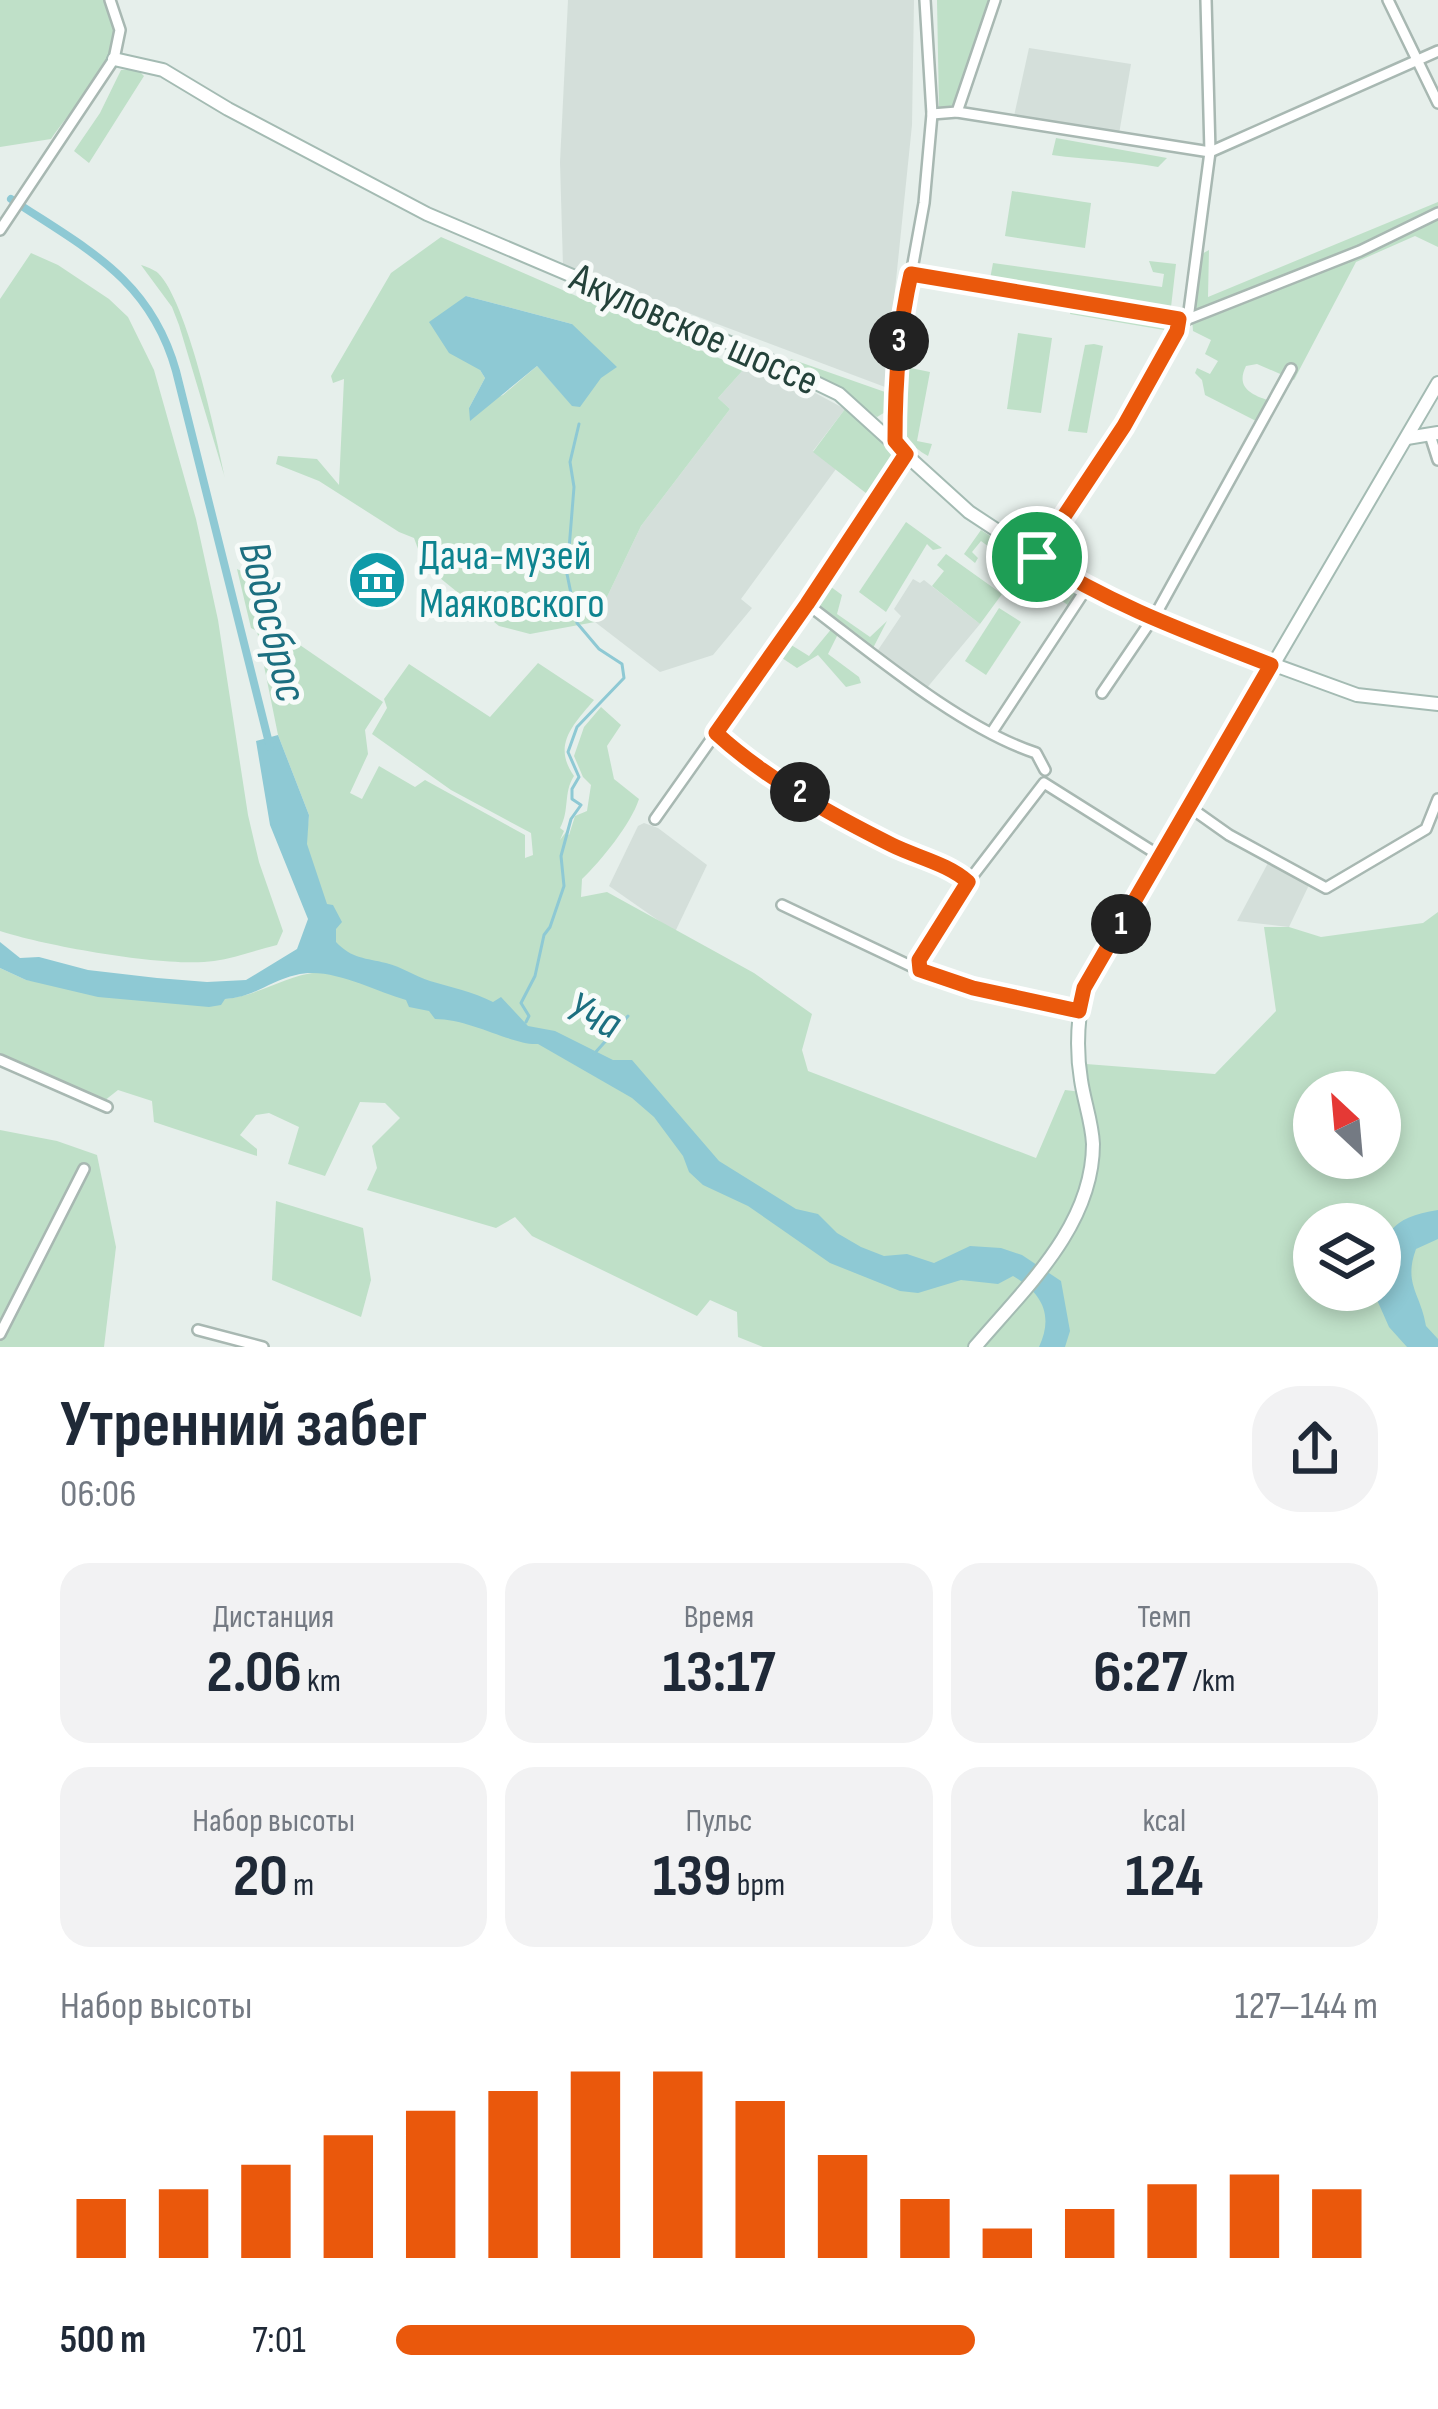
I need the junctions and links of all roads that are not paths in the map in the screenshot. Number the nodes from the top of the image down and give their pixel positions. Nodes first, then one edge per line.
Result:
1 (110, 0) edge
2 (926, 0) edge
3 (995, 0) edge
4 (1206, 0) edge
5 (1388, 0) edge
6 (1438, 51) edge
7 (114, 59) junction
8 (1417, 61) junction
9 (1438, 104) edge
10 (957, 112) junction
11 (932, 114) junction
12 (1210, 152) junction
13 (1438, 213) edge
14 (0, 230) edge
15 (911, 274) junction
16 (1183, 319) junction
17 (1291, 369) dead end
18 (1438, 383) edge
19 (1434, 434) edge
20 (1407, 438) junction
21 (895, 441) junction
22 (906, 454) junction
23 (1438, 460) edge
24 (1037, 557) junction
25 (1085, 589) junction
26 (807, 604) junction
27 (1151, 620) junction
28 (1271, 665) junction
29 (1102, 693) dead end
30 (1438, 704) edge
31 (992, 732) junction
32 (716, 733) junction
33 (1045, 770) dead end
34 (1438, 799) edge
35 (1188, 806) junction
36 (655, 819) dead end
37 (1160, 856) junction
38 (968, 882) junction
39 (782, 905) dead end
40 (920, 970) junction
41 (1079, 1011) junction
42 (0, 1060) edge
43 (107, 1107) dead end
44 (84, 1169) dead end
45 (198, 1330) dead end
46 (0, 1334) edge
47 (263, 1347) edge
48 (975, 1347) edge

1 - 7 street
2 - 11 street
3 - 10 street
4 - 12 street
5 - 8 street
6 - 8 street
7 - 14 street
7 - 21 street, Акуловское шоссе
8 - 9 street
8 - 12 street
10 - 11 street
10 - 12 street
11 - 15 street
12 - 16 street
13 - 16 street
15 - 16 street
15 - 21 street
16 - 24 street
17 - 27 street
18 - 20 street
19 - 20 street
19 - 23 street
20 - 28 street
21 - 22 street, Акуловское шоссе
22 - 24 street, Акуловское шоссе
22 - 26 street
24 - 25 street, Акуловское шоссе
25 - 27 street, Акуловское шоссе
25 - 31 street
26 - 31 street
26 - 32 street
27 - 28 street, Акуловское шоссе
27 - 29 street
28 - 30 street, Акуловское шоссе
28 - 35 street
31 - 33 street
32 - 36 street
32 - 38 street
34 - 35 street
35 - 37 street
37 - 38 street
37 - 41 street
38 - 40 street
39 - 40 street
40 - 41 street
41 - 48 street
42 - 43 street
44 - 46 street
45 - 47 street

